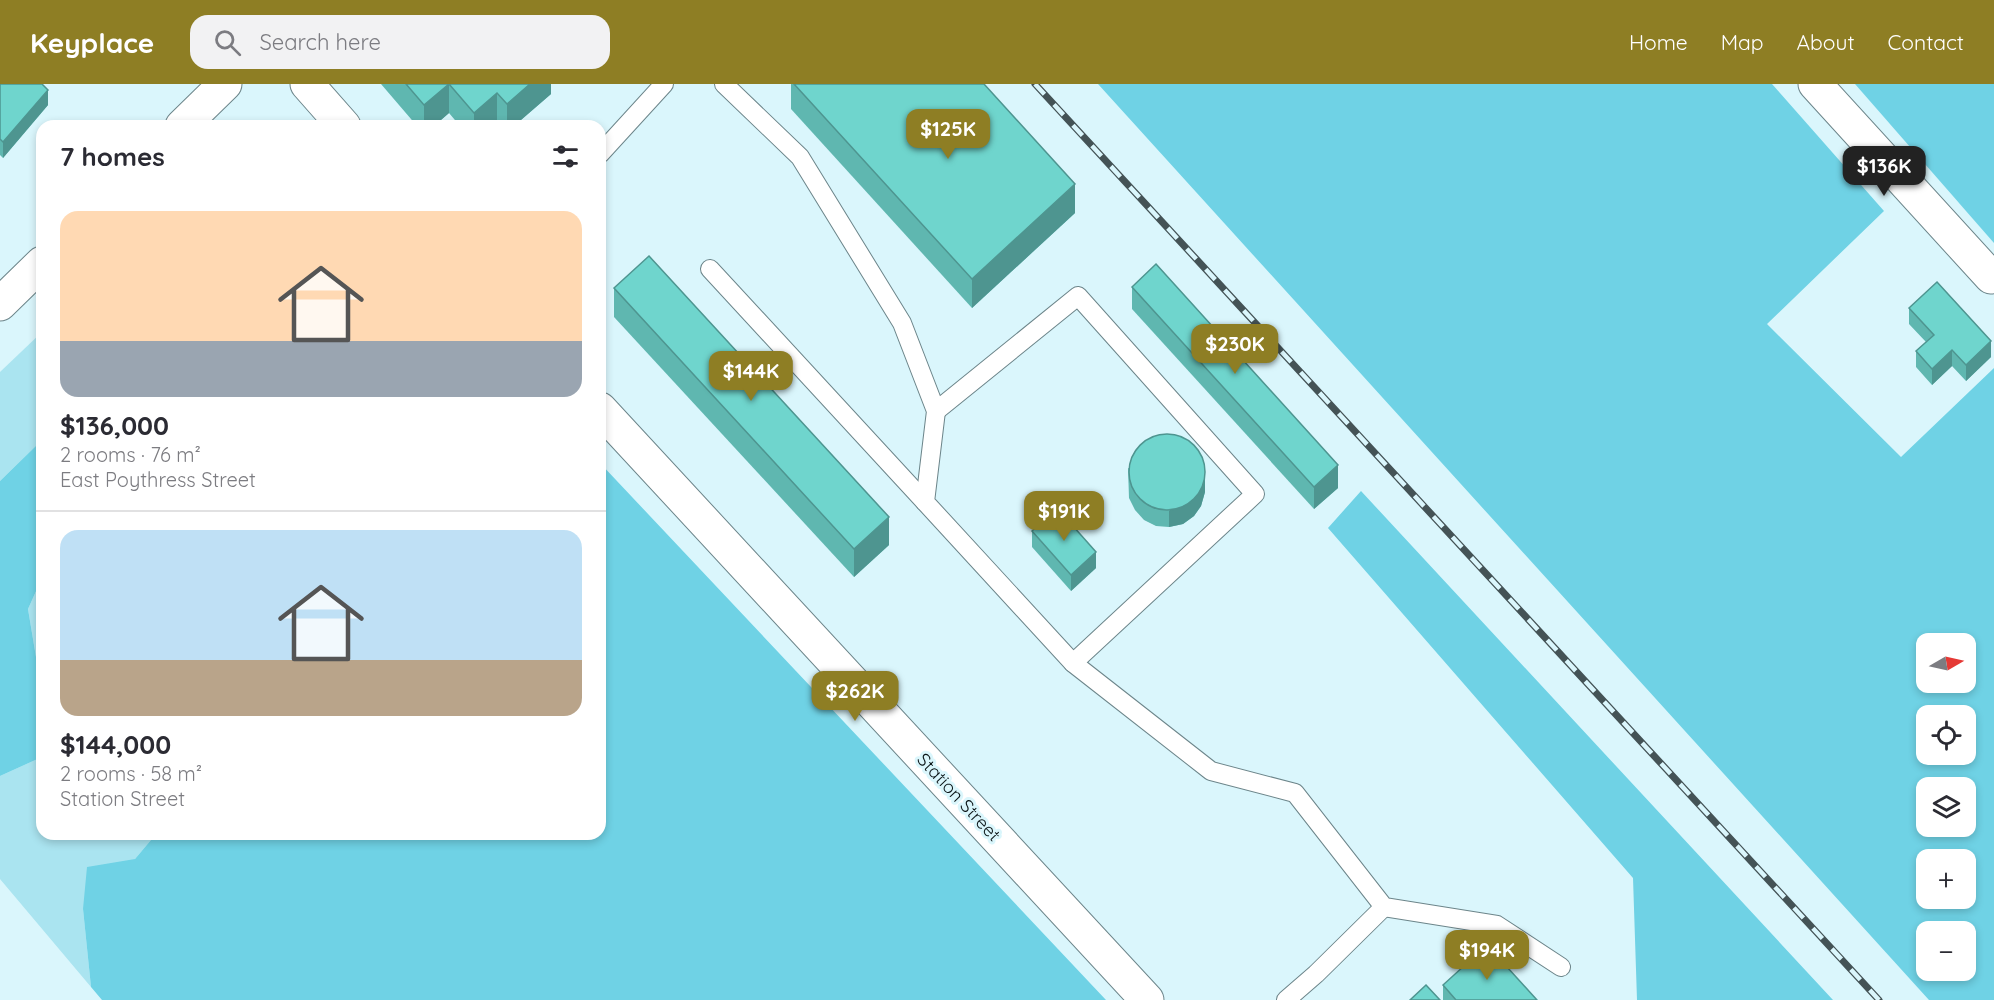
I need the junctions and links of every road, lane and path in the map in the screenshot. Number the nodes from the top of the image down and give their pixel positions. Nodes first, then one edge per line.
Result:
1 (225, 84) edge
2 (307, 84) edge
3 (664, 84) edge
4 (1815, 84) edge
5 (732, 86) edge
6 (188, 120) edge
7 (339, 120) edge
8 (606, 147) edge
9 (36, 269) edge
10 (710, 269) dead end
11 (1991, 277) dead end
12 (0, 304) edge
13 (936, 411) junction
14 (606, 415) edge
15 (925, 502) junction
16 (1073, 663) junction
17 (1384, 907) junction
18 (1561, 967) dead end
19 (1147, 1000) edge
20 (1286, 1000) edge

1 - 6 street
2 - 7 street
3 - 8 lane
4 - 11 street
5 - 13 lane
9 - 12 street
10 - 15 lane
13 - 15 lane
13 - 16 lane
14 - 19 street, Station Street
15 - 16 lane
16 - 17 lane
17 - 18 lane
17 - 20 lane

